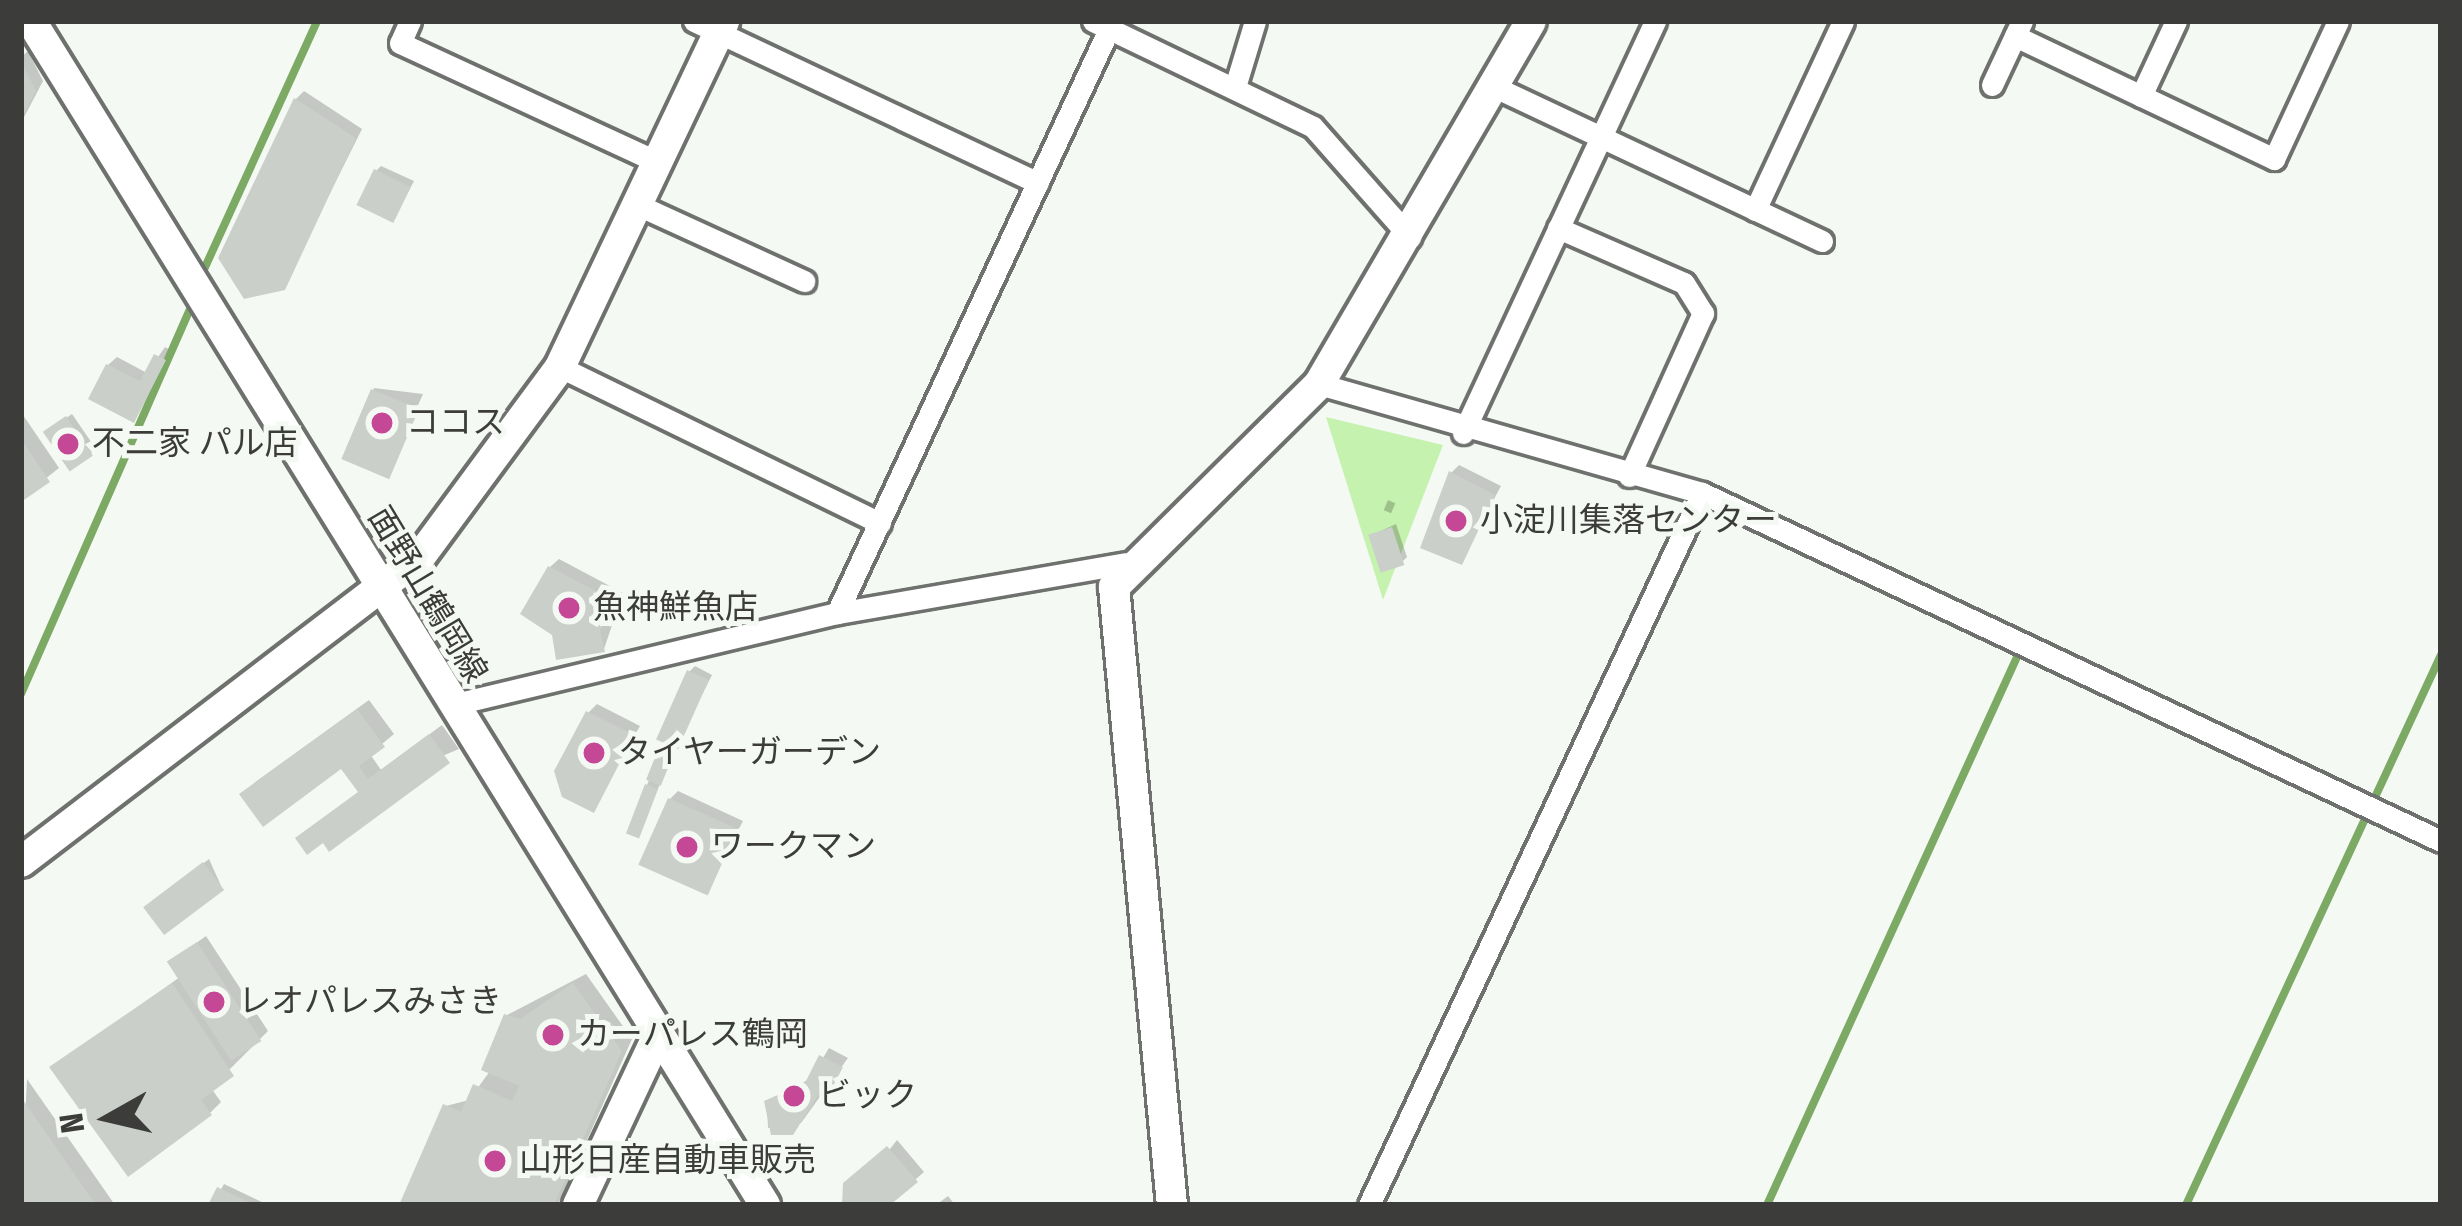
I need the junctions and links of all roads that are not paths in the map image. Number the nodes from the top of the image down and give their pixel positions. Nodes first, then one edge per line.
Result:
1 (31, 21) edge
2 (410, 21) edge
3 (1255, 21) edge
4 (1531, 21) edge
5 (1655, 21) edge
6 (1843, 21) edge
7 (2176, 21) edge
8 (2338, 21) edge
9 (712, 25) edge
10 (1101, 25) edge
11 (2018, 29) edge
12 (1992, 86) dead end
13 (1235, 87) junction
14 (1499, 89) junction
15 (2141, 96) junction
16 (1601, 137) junction
17 (658, 162) junction
18 (1038, 183) junction
19 (638, 205) junction
20 (1755, 210) junction
21 (1558, 228) junction
22 (1410, 237) junction
23 (1822, 242) dead end
24 (804, 281) dead end
25 (560, 367) junction
26 (1318, 384) junction
27 (1463, 433) junction
28 (1629, 476) junction
29 (1702, 493) junction
30 (880, 523) junction
31 (1126, 563) junction
32 (383, 590) junction
33 (837, 614) junction
34 (451, 705) junction
35 (2441, 841) edge
36 (21, 862) edge
37 (659, 1034) junction
38 (578, 1205) edge
39 (765, 1205) edge
40 (1172, 1205) edge
41 (1369, 1205) edge

1 - 32 street, 面野山鶴岡線
2 - 17 street
3 - 13 street
4 - 14 street
5 - 16 street
6 - 20 street
7 - 15 street
8 - 15 street
9 - 17 street
9 - 18 street
10 - 13 street
10 - 18 street
11 - 12 street
11 - 15 street
13 - 22 street
14 - 16 street
14 - 22 street
16 - 20 street
16 - 21 street
17 - 19 street
18 - 30 street
19 - 24 street
19 - 25 street
20 - 23 street
21 - 27 street
21 - 28 street
22 - 26 street
25 - 30 street
25 - 32 street
26 - 27 street
26 - 31 street
27 - 28 street
28 - 29 street
29 - 35 street
29 - 41 street
30 - 33 street
31 - 33 street
31 - 40 street
32 - 34 street, 面野山鶴岡線
32 - 36 street
33 - 34 street
34 - 37 street, 面野山鶴岡線
37 - 38 street
37 - 39 street, 面野山鶴岡線

